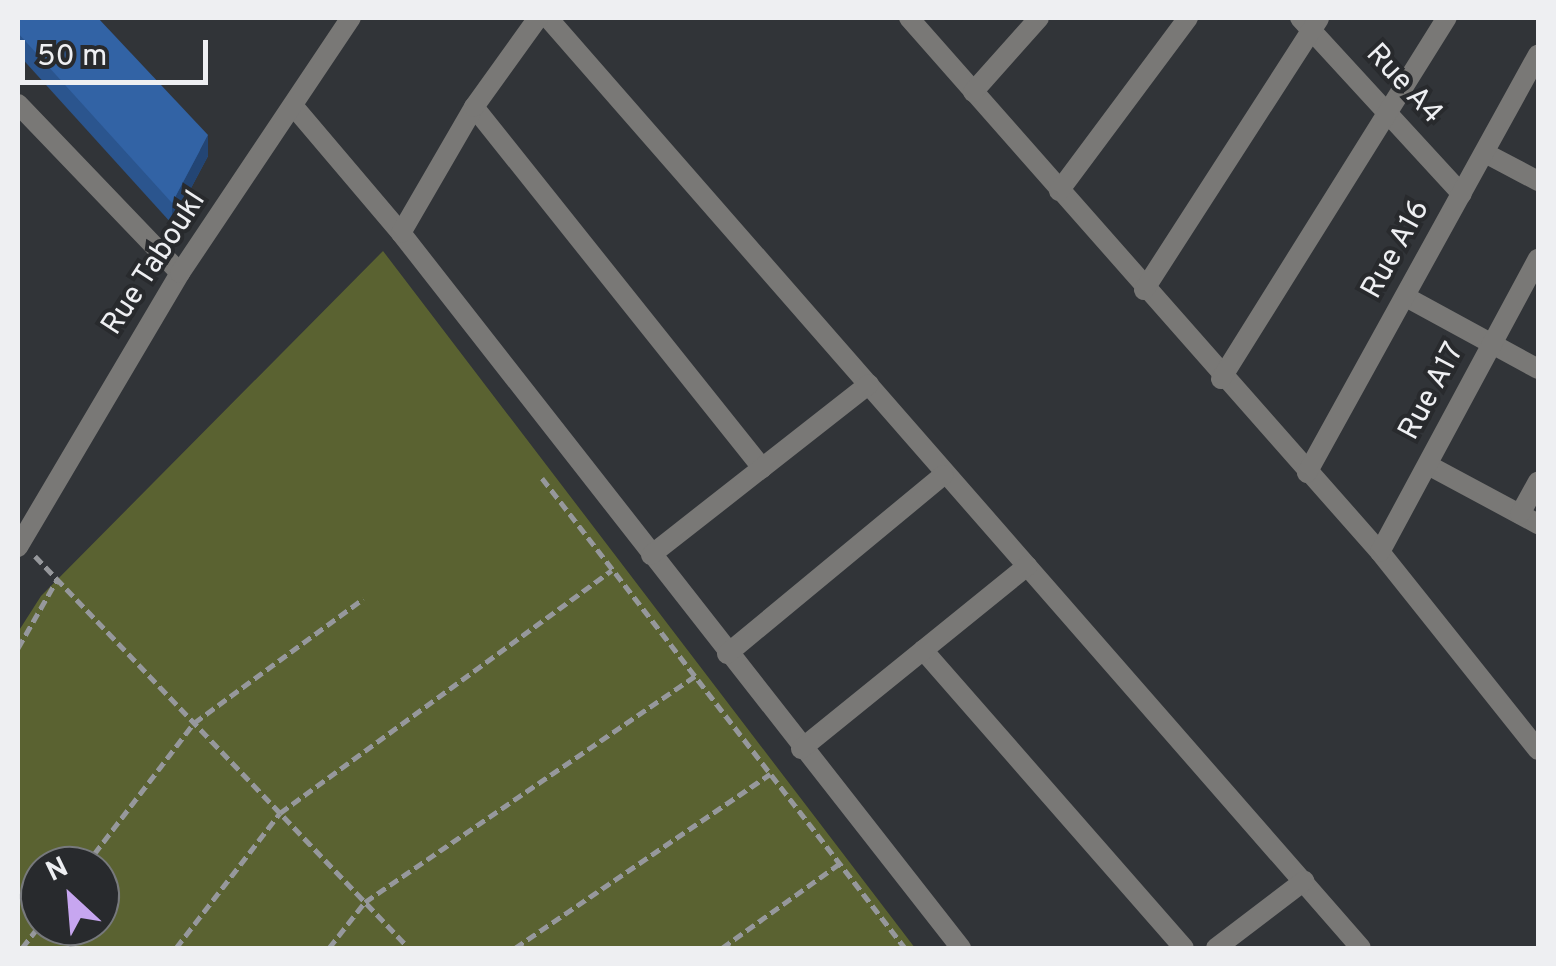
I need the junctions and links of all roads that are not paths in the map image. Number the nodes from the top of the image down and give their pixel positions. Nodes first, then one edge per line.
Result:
1 (351, 18) edge
2 (538, 18) edge
3 (548, 18) edge
4 (909, 18) edge
5 (1039, 18) edge
6 (1188, 18) edge
7 (1446, 18) edge
8 (1310, 21) edge
9 (1538, 54) edge
10 (973, 92) junction
11 (18, 104) edge
12 (295, 108) junction
13 (474, 108) junction
14 (1386, 111) junction
15 (1485, 153) junction
16 (1538, 181) edge
17 (1059, 191) junction
18 (1462, 194) junction
19 (401, 233) junction
20 (1536, 270) edge
21 (180, 273) junction
22 (1144, 290) junction
23 (1406, 297) junction
24 (1493, 344) junction
25 (1538, 369) edge
26 (1221, 379) junction
27 (870, 384) junction
28 (1428, 465) junction
29 (762, 468) junction
30 (1307, 473) junction
31 (943, 475) junction
32 (1538, 482) edge
33 (1529, 519) edge
34 (19, 544) edge
35 (1380, 552) junction
36 (652, 555) junction
37 (1027, 566) junction
38 (923, 650) junction
39 (726, 654) junction
40 (801, 749) junction
41 (1538, 750) edge
42 (1304, 882) junction
43 (962, 948) edge
44 (1184, 948) edge
45 (1216, 948) edge
46 (1361, 948) edge

1 - 12 street, Rue Taboukl
2 - 13 street
3 - 27 street
4 - 10 street
5 - 10 street
6 - 17 street
7 - 14 street
8 - 14 street, Rue A4
8 - 22 street
9 - 15 street, Rue A16
10 - 17 street
11 - 21 street
12 - 19 street
12 - 21 street, Rue Taboukl
13 - 19 street
13 - 29 street
14 - 18 street, Rue A4
14 - 26 street
15 - 16 street
15 - 18 street, Rue A16
17 - 22 street
18 - 23 street, Rue A16
19 - 36 street
20 - 24 street, Rue A17
21 - 34 street, Rue Taboukl
22 - 26 street
23 - 24 street
23 - 30 street, Rue A16
24 - 25 street
24 - 28 street, Rue A17
26 - 30 street
27 - 29 street
27 - 31 street
28 - 33 street
28 - 35 street, Rue A17
29 - 36 street
30 - 35 street
31 - 37 street
31 - 39 street
32 - 33 street
35 - 41 street
36 - 39 street
37 - 38 street
37 - 42 street
38 - 40 street
38 - 44 street
39 - 40 street
40 - 43 street
42 - 45 street
42 - 46 street

